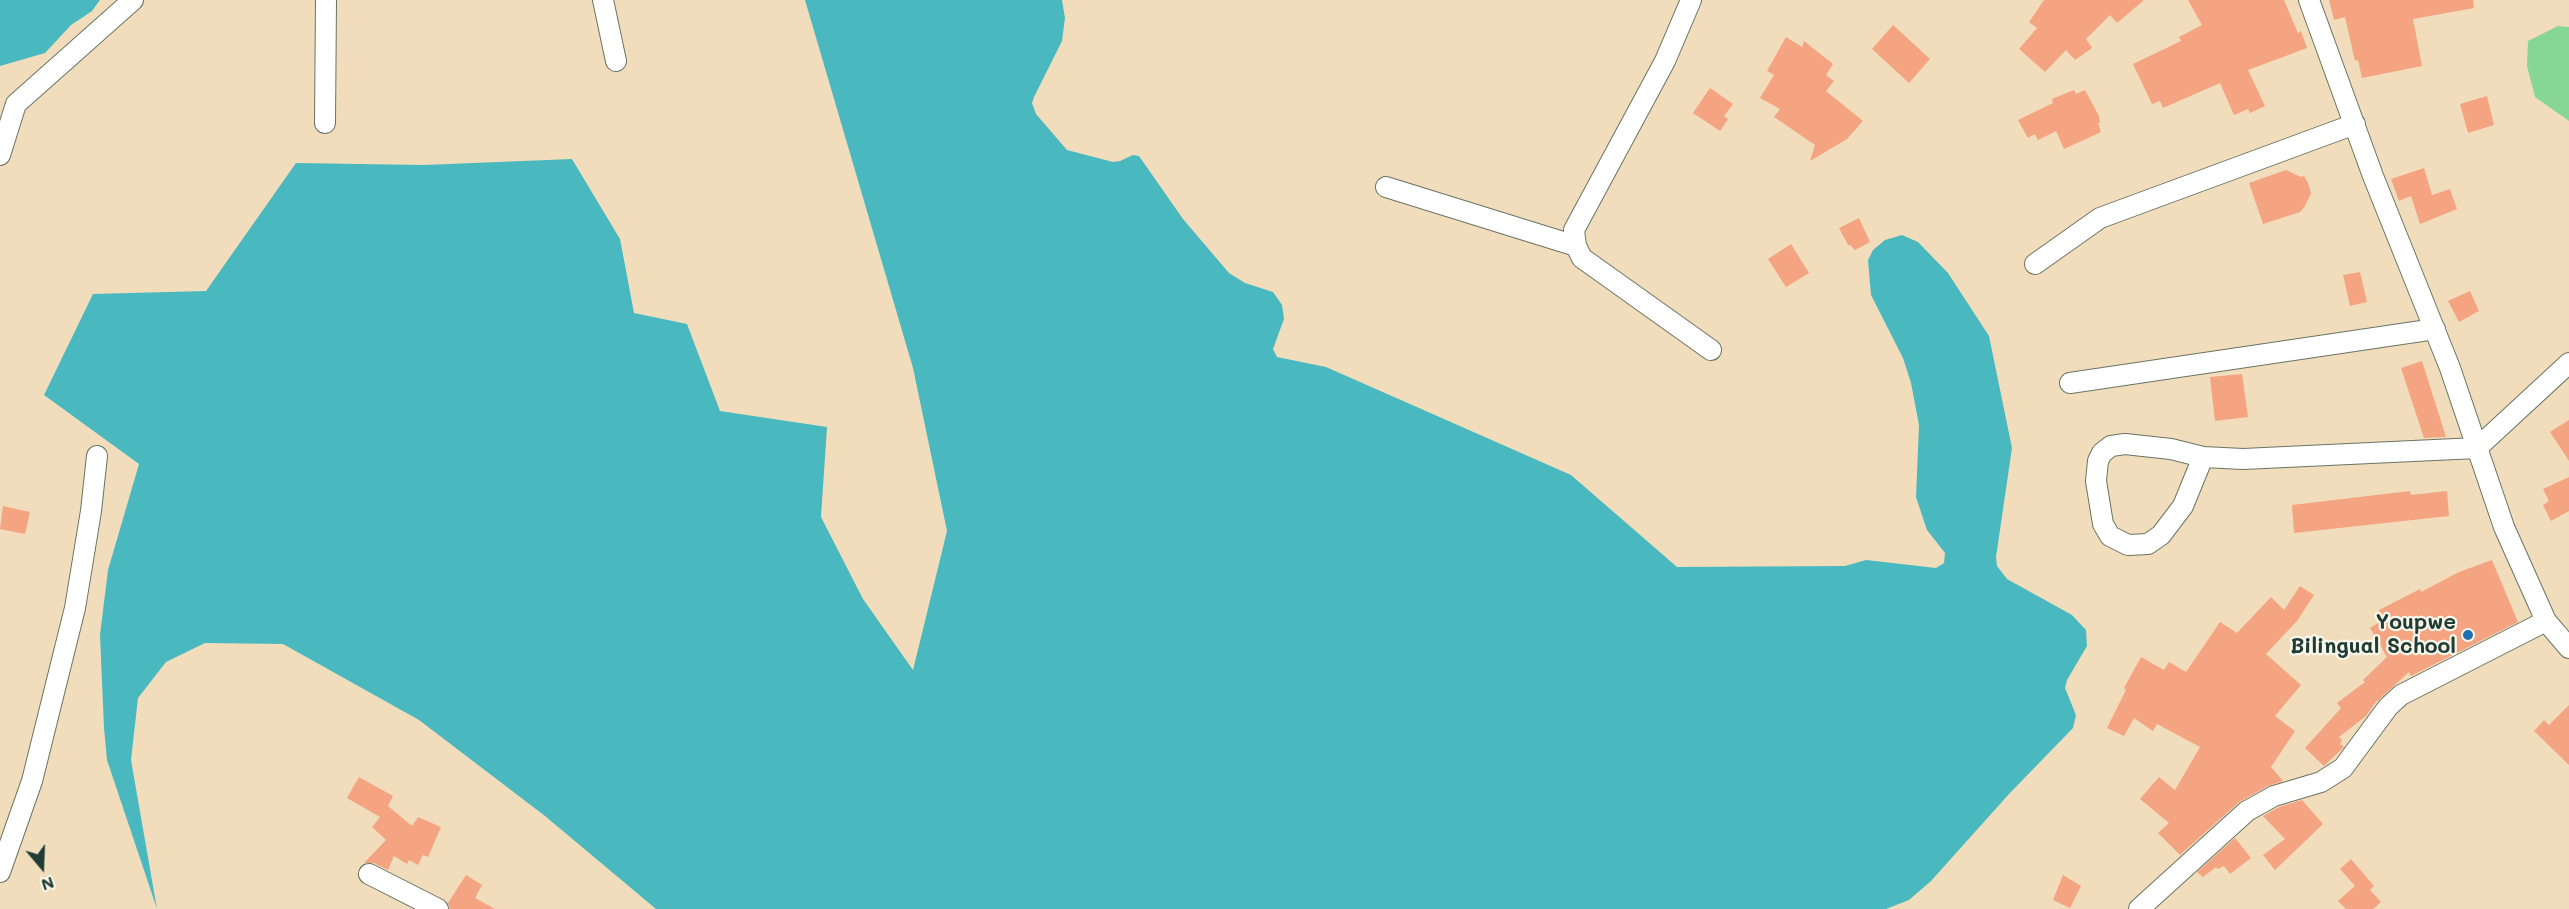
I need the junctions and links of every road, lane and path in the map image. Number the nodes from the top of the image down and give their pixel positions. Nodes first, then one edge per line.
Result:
1 (133, 0) edge
2 (326, 0) edge
3 (603, 0) edge
4 (1691, 0) edge
5 (2309, 0) edge
6 (616, 61) dead end
7 (325, 123) dead end
8 (2355, 124) junction
9 (0, 155) edge
10 (1386, 187) dead end
11 (1576, 246) junction
12 (2035, 264) dead end
13 (2435, 329) junction
14 (1711, 350) dead end
15 (2569, 363) edge
16 (2070, 383) dead end
17 (2477, 448) junction
18 (97, 456) dead end
19 (2203, 457) junction
20 (2546, 621) junction
21 (2569, 648) edge
22 (0, 872) edge
23 (369, 874) dead end
24 (438, 909) edge
25 (2139, 909) edge

1 - 9 street
2 - 7 street
3 - 6 street
4 - 11 street
5 - 8 street
8 - 12 street
8 - 13 street
10 - 11 street
11 - 14 street
13 - 16 street
13 - 17 street
15 - 17 street
17 - 19 street
17 - 20 street
18 - 22 street
19 - 19 street
20 - 21 street
20 - 25 street
23 - 24 street

